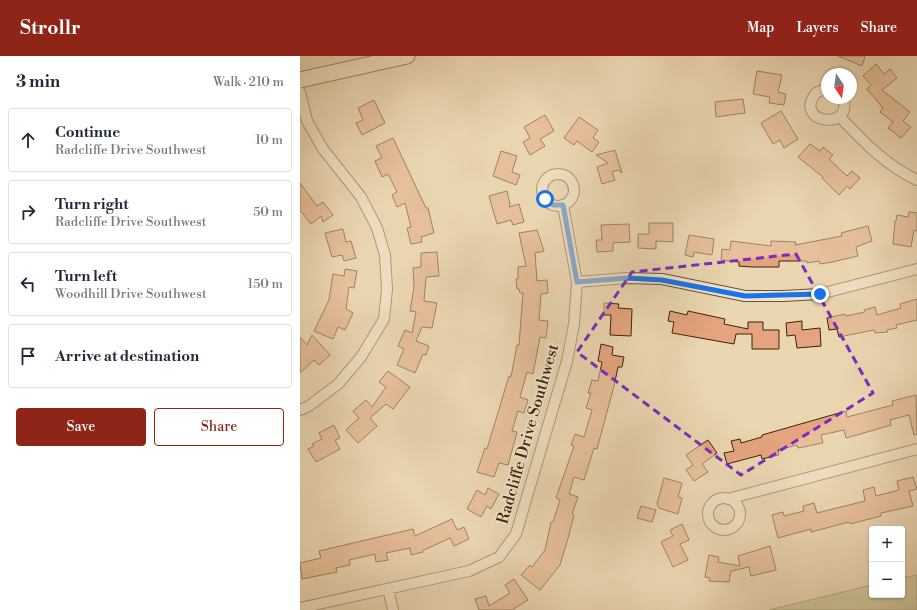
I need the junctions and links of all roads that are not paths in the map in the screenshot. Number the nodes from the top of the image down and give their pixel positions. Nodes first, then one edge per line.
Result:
1 (407, 56) edge
2 (300, 80) edge
3 (821, 89) edge
4 (300, 92) edge
5 (844, 104) edge
6 (839, 116) junction
7 (917, 180) edge
8 (563, 205) dead end
9 (917, 269) edge
10 (577, 282) junction
11 (300, 410) edge
12 (917, 449) edge
13 (728, 499) dead end
14 (388, 589) junction
15 (300, 608) edge
16 (393, 610) edge

1 - 2 street
3 - 6 street
4 - 11 street
5 - 6 street
6 - 7 street
8 - 10 street, Radcliffe Drive Southwest
9 - 10 street
10 - 14 street, Radcliffe Drive Southwest
12 - 13 street
14 - 15 street, Radcliffe Drive Southwest
14 - 16 street

